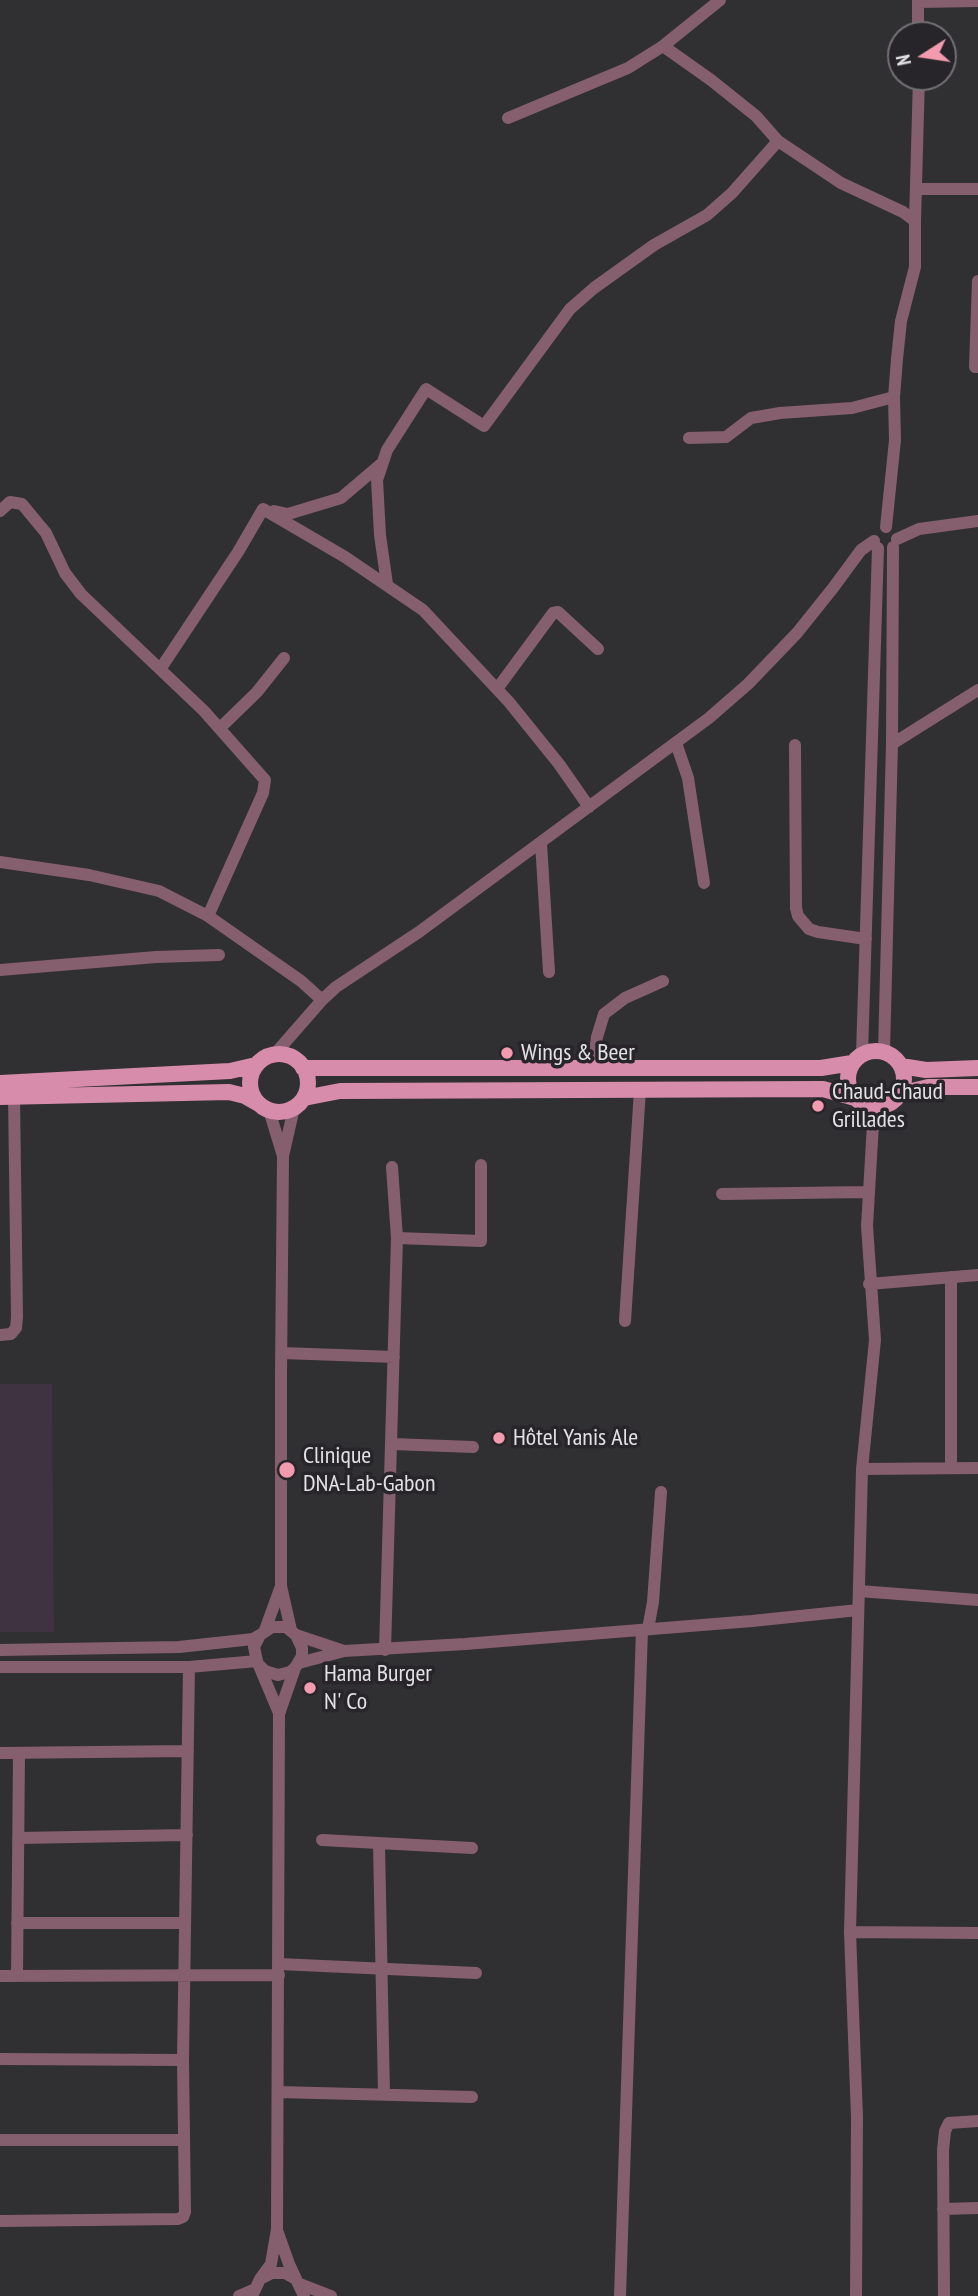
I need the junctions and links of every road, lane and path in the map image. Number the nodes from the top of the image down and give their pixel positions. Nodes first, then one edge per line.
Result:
1 (719, 0) edge
2 (918, 1) edge
3 (978, 1) edge
4 (918, 21) edge
5 (663, 46) junction
6 (919, 91) edge
7 (508, 118) dead end
8 (778, 141) junction
9 (916, 189) junction
10 (978, 189) edge
11 (915, 221) junction
12 (978, 281) edge
13 (978, 367) edge
14 (894, 397) junction
15 (689, 438) dead end
16 (381, 464) junction
17 (263, 509) junction
18 (0, 512) edge
19 (978, 521) edge
20 (887, 527) junction
21 (895, 543) junction
22 (876, 544) junction
23 (387, 584) junction
24 (598, 649) dead end
25 (284, 658) dead end
26 (161, 668) junction
27 (497, 689) junction
28 (978, 690) edge
29 (220, 728) junction
30 (676, 743) junction
31 (892, 744) junction
32 (794, 746) dead end
33 (589, 807) junction
34 (541, 844) junction
35 (0, 862) edge
36 (704, 883) dead end
37 (208, 916) junction
38 (866, 939) junction
39 (219, 955) dead end
40 (0, 971) edge
41 (549, 972) dead end
42 (663, 981) dead end
43 (323, 1000) junction
44 (884, 1051) junction
45 (274, 1055) junction
46 (857, 1058) junction
47 (256, 1065) junction
48 (901, 1066) junction
49 (303, 1068) junction
50 (593, 1068) junction
51 (978, 1068) edge
52 (0, 1083) edge
53 (978, 1087) edge
54 (640, 1090) junction
55 (900, 1094) junction
56 (7, 1097) edge
57 (855, 1098) junction
58 (299, 1103) junction
59 (264, 1107) junction
60 (874, 1107) junction
61 (283, 1156) junction
62 (481, 1165) dead end
63 (392, 1167) dead end
64 (0, 1175) edge
65 (15, 1175) junction
66 (867, 1192) junction
67 (722, 1195) dead end
68 (397, 1238) junction
69 (978, 1275) edge
70 (951, 1277) junction
71 (869, 1284) junction
72 (625, 1321) dead end
73 (0, 1335) edge
74 (282, 1353) junction
75 (394, 1357) junction
76 (392, 1444) junction
77 (473, 1447) dead end
78 (951, 1468) junction
79 (978, 1468) edge
80 (862, 1469) junction
81 (661, 1492) dead end
82 (281, 1586) junction
83 (859, 1591) junction
84 (978, 1600) edge
85 (858, 1610) junction
86 (645, 1629) junction
87 (263, 1632) junction
88 (294, 1632) junction
89 (0, 1650) edge
90 (385, 1650) junction
91 (344, 1651) junction
92 (258, 1663) junction
93 (297, 1665) junction
94 (0, 1667) edge
95 (189, 1667) junction
96 (279, 1714) junction
97 (188, 1751) junction
98 (0, 1753) edge
99 (19, 1753) junction
100 (187, 1835) junction
101 (18, 1838) junction
102 (322, 1840) dead end
103 (379, 1844) junction
104 (472, 1848) dead end
105 (17, 1923) junction
106 (185, 1923) junction
107 (850, 1933) junction
108 (978, 1933) edge
109 (382, 1968) junction
110 (279, 1970) junction
111 (476, 1973) dead end
112 (0, 1976) edge
113 (17, 1976) junction
114 (184, 1976) junction
115 (0, 2059) edge
116 (183, 2060) junction
117 (278, 2092) junction
118 (384, 2094) junction
119 (472, 2097) dead end
120 (978, 2120) edge
121 (0, 2140) edge
122 (183, 2140) junction
123 (978, 2207) edge
124 (943, 2209) junction
125 (0, 2221) edge
126 (277, 2229) junction
127 (300, 2286) edge
128 (255, 2289) edge
129 (239, 2296) edge
130 (331, 2296) edge
131 (621, 2296) edge
132 (856, 2296) edge
133 (944, 2296) edge

1 - 5 street
2 - 3 street
2 - 4 street
5 - 7 street
5 - 8 street
6 - 9 street
8 - 11 street
8 - 16 street
9 - 10 street
9 - 11 street
11 - 14 street
12 - 13 street
14 - 15 street
14 - 20 street
16 - 17 street
16 - 23 street
17 - 23 street
17 - 26 street
18 - 26 street
19 - 21 street
20 - 21 street
20 - 22 street
21 - 22 street
21 - 31 street
22 - 30 street
22 - 38 street
23 - 27 street
24 - 27 street
25 - 29 street
26 - 29 street
27 - 33 street
28 - 31 street
29 - 37 street
30 - 33 street
30 - 36 street
31 - 44 street
32 - 38 street
33 - 34 street
34 - 41 street
34 - 43 street
35 - 37 street
37 - 43 street
38 - 46 street
39 - 40 street
42 - 50 street
43 - 45 street
44 - 46 main road
44 - 48 main road
45 - 47 main road
45 - 49 main road
46 - 50 main road
46 - 57 main road
47 - 52 main road
47 - 59 main road
48 - 51 main road
48 - 55 main road
49 - 50 main road
49 - 58 main road
53 - 55 main road
54 - 57 main road
54 - 58 main road
54 - 72 street
55 - 60 main road
56 - 59 main road
56 - 65 street
57 - 60 main road
58 - 59 main road
58 - 61 street
59 - 61 street
60 - 66 street
61 - 74 street
62 - 68 street
63 - 68 street
64 - 65 street
65 - 73 street
66 - 67 street
66 - 71 street
68 - 75 street
69 - 70 street
70 - 71 street
70 - 78 street
71 - 80 street
74 - 75 street
74 - 82 street
75 - 76 street
76 - 77 street
76 - 90 street
78 - 79 street
78 - 80 street
80 - 83 street
81 - 86 street
82 - 87 street
82 - 88 street
83 - 84 street
83 - 85 street
85 - 86 street
85 - 107 street
86 - 90 street
86 - 131 street
87 - 88 street
87 - 89 street
87 - 92 street
88 - 91 street
88 - 93 street
90 - 91 street
91 - 93 street
92 - 93 street
92 - 95 street
92 - 96 street
93 - 96 street
94 - 95 street
95 - 97 street
96 - 110 street
97 - 99 street
97 - 100 street
98 - 99 street
99 - 101 street
100 - 101 street
100 - 106 street
101 - 105 street
102 - 103 street
103 - 104 street
103 - 109 street
105 - 106 street
105 - 113 street
106 - 114 street
107 - 108 street
107 - 132 street
109 - 110 street
109 - 111 street
109 - 118 street
110 - 114 street
110 - 117 street
112 - 113 street
113 - 114 street
114 - 116 street
115 - 116 street
116 - 122 street
117 - 118 street
117 - 126 street
118 - 119 street
120 - 124 street
121 - 122 street
122 - 125 street
123 - 124 street
124 - 133 street
126 - 127 street
126 - 128 street
127 - 128 street
127 - 130 street
128 - 129 street

